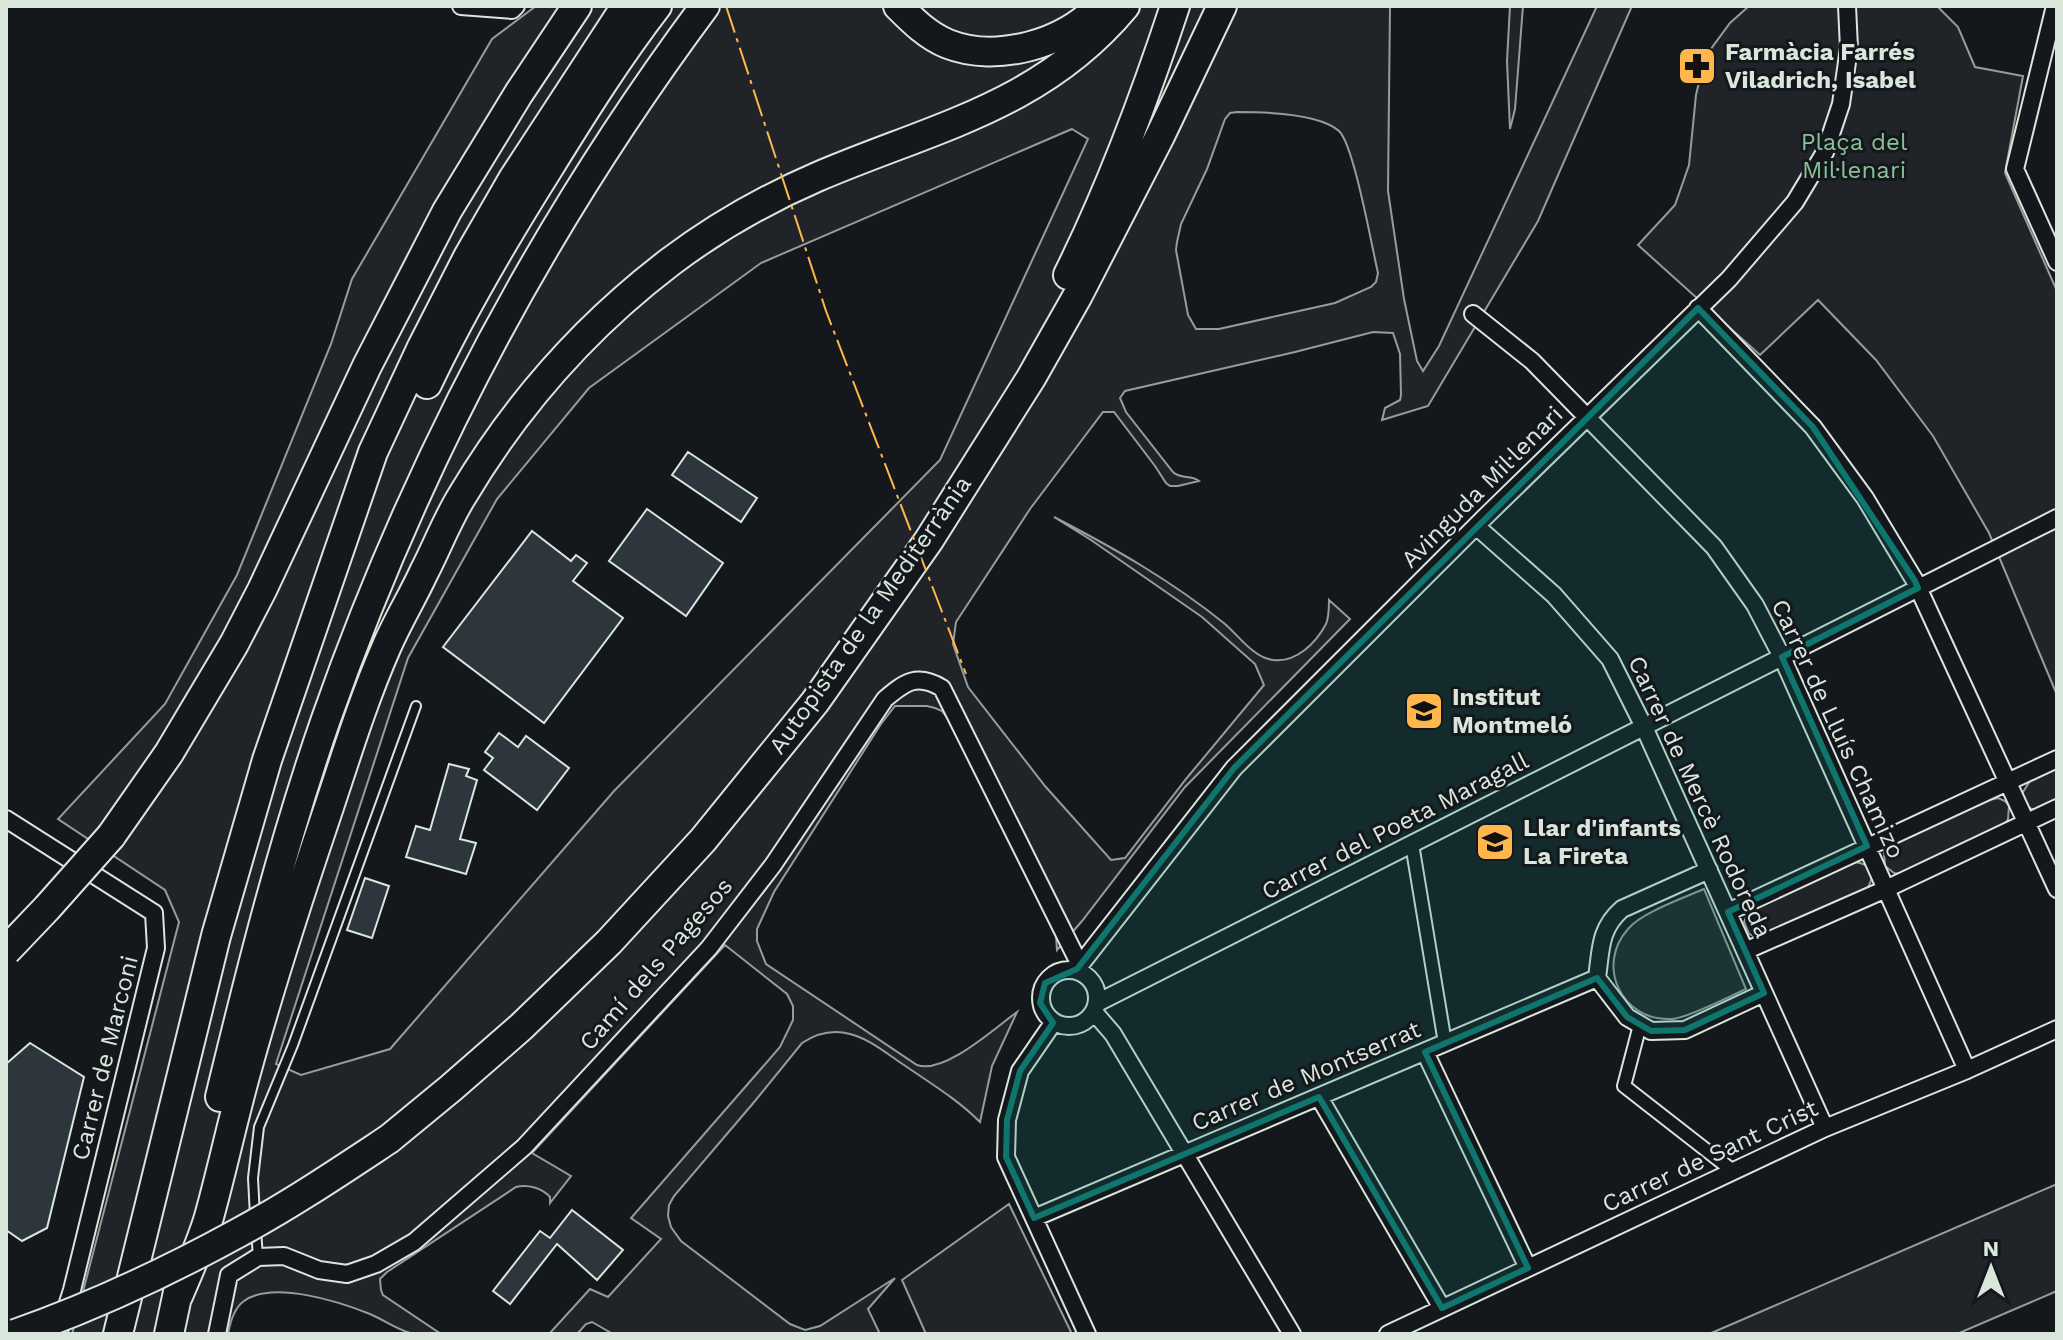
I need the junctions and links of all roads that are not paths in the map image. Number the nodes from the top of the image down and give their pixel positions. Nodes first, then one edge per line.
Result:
1 (461, 6) edge
2 (516, 6) edge
3 (577, 6) edge
4 (626, 6) edge
5 (657, 6) edge
6 (705, 6) edge
7 (898, 6) edge
8 (1099, 6) edge
9 (1125, 6) edge
10 (1175, 6) edge
11 (1222, 6) edge
12 (1847, 6) edge
13 (2055, 6) edge
14 (2057, 262) edge
15 (1698, 308) junction
16 (1473, 314) dead end
17 (1588, 416) junction
18 (2057, 518) edge
19 (1476, 526) junction
20 (1918, 588) junction
21 (325, 593) junction
22 (1782, 657) junction
23 (815, 702) junction
24 (416, 706) dead end
25 (1644, 727) junction
26 (2057, 759) edge
27 (2007, 781) junction
28 (2057, 808) edge
29 (6, 819) edge
30 (2026, 823) junction
31 (1412, 844) junction
32 (1867, 846) junction
33 (1709, 870) junction
34 (1886, 889) junction
35 (2057, 889) edge
36 (1728, 912) junction
37 (6, 951) edge
38 (1745, 951) junction
39 (1080, 969) junction
40 (1597, 978) junction
41 (1764, 993) junction
42 (1096, 1007) junction
43 (1053, 1023) junction
44 (1640, 1025) junction
45 (2057, 1029) edge
46 (1445, 1043) junction
47 (1425, 1052) junction
48 (1967, 1070) junction
49 (1319, 1097) junction
50 (1825, 1128) junction
51 (1185, 1154) junction
52 (1733, 1171) junction
53 (1034, 1218) junction
54 (258, 1257) junction
55 (1528, 1268) junction
56 (178, 1296) junction
57 (1442, 1308) junction
58 (15, 1334) edge
59 (58, 1334) edge
60 (118, 1334) edge
61 (169, 1334) edge
62 (217, 1334) edge
63 (1087, 1334) edge
64 (1292, 1334) edge
65 (1388, 1334) edge

1 - 2 street
3 - 37 highway, bridge
4 - 21 highway
5 - 21 highway
6 - 56 highway
7 - 8 highway
9 - 56 highway
10 - 23 highway
11 - 23 highway, Autopista de la Mediterrània
12 - 15 street, Avinguda Mil·lenari
13 - 14 street
15 - 17 street, Avinguda Mil·lenari
15 - 20 street
16 - 17 street, Carrer de Lluís Chamizo
17 - 19 street, Avinguda Mil·lenari
17 - 22 street, Carrer de Lluís Chamizo
18 - 20 street, Carrer del Poeta Maragall
19 - 25 street, Carrer de Mercè Rodoreda
19 - 39 street, Avinguda Mil·lenari
20 - 22 street, Carrer del Poeta Maragall
20 - 27 street
21 - 60 highway
22 - 25 street, Carrer del Poeta Maragall
22 - 32 street, Carrer de Lluís Chamizo
23 - 58 highway, Autopista de la Mediterrània, bridge
24 - 54 lane
25 - 31 street, Carrer del Poeta Maragall
25 - 33 street, Carrer de Mercè Rodoreda
26 - 27 street
27 - 30 street
27 - 32 street
28 - 30 street
29 - 59 street, Carrer de Marconi
30 - 34 street
30 - 35 street
31 - 42 street, Carrer del Poeta Maragall
31 - 46 street
32 - 34 street, Carrer de Lluís Chamizo
32 - 36 street
33 - 36 street, Carrer de Mercè Rodoreda
33 - 40 street
34 - 38 street
34 - 48 street, Carrer de Lluís Chamizo
36 - 38 street, Carrer de Mercè Rodoreda
38 - 41 street, Carrer de Mercè Rodoreda
39 - 42 street
39 - 43 street
39 - 54 street, Camí dels Pagesos
40 - 44 street
40 - 46 street, Carrer de Montserrat
41 - 44 street
41 - 50 street, Carrer de Mercè Rodoreda
42 - 43 street
42 - 51 street
43 - 53 street
44 - 52 street
45 - 48 street, Carrer de Sant Crist
46 - 47 street, Carrer de Montserrat
47 - 49 street, Carrer de Montserrat
47 - 55 street
48 - 50 street, Carrer de Sant Crist
49 - 51 street, Carrer de Montserrat
49 - 57 street
50 - 52 street, Carrer de Sant Crist
51 - 53 street, Carrer de Montserrat
51 - 64 street
52 - 55 street, Carrer de Sant Crist
53 - 63 street
54 - 62 street
55 - 57 street, Carrer de Sant Crist
56 - 61 highway
57 - 65 street, Carrer de Sant Crist

